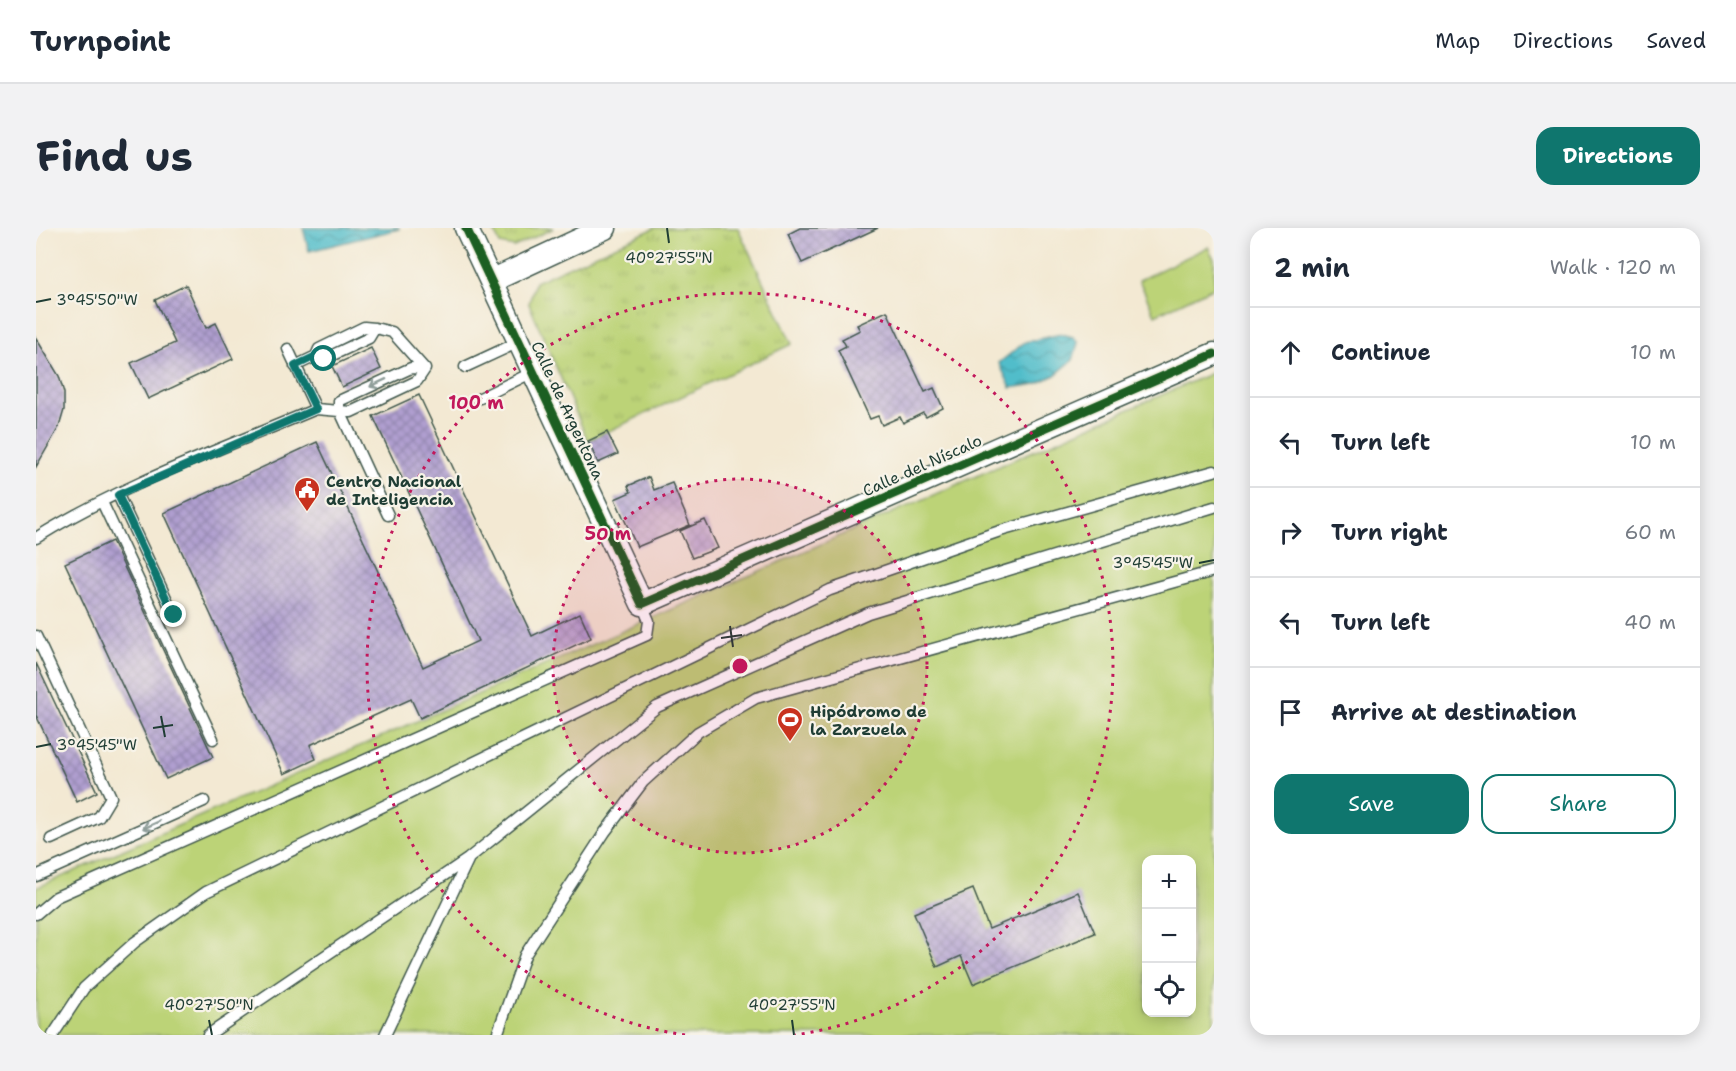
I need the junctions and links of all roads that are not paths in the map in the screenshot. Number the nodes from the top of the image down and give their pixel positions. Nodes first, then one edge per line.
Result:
1 (466, 228) edge
2 (605, 228) edge
3 (491, 281) junction
4 (519, 342) junction
5 (288, 349) dead end
6 (1214, 354) edge
7 (295, 366) junction
8 (465, 367) dead end
9 (533, 372) junction
10 (480, 398) dead end
11 (316, 409) junction
12 (339, 410) junction
13 (1214, 471) edge
14 (118, 495) junction
15 (102, 502) junction
16 (1214, 507) edge
17 (388, 515) dead end
18 (36, 538) edge
19 (1214, 571) edge
20 (642, 604) junction
21 (174, 615) dead end
22 (36, 636) edge
23 (213, 739) dead end
24 (204, 801) dead end
25 (51, 839) dead end
26 (469, 858) junction
27 (36, 876) edge
28 (36, 914) edge
29 (53, 1035) edge
30 (208, 1035) edge
31 (385, 1035) edge
32 (497, 1035) edge

1 - 3 street, Calle de Argentona
2 - 3 street
3 - 4 street, Calle de Argentona
4 - 8 lane
4 - 9 street, Calle de Argentona
5 - 7 lane
6 - 20 street, Calle del Níscalo
7 - 11 lane
7 - 12 lane
9 - 10 lane
9 - 20 street, Calle de Argentona
11 - 12 lane
11 - 14 lane
12 - 17 lane
13 - 29 lane
14 - 15 lane
14 - 21 lane
15 - 18 lane
15 - 23 lane
16 - 26 lane
19 - 32 lane
20 - 28 lane
22 - 25 lane
24 -> 27 lane
26 - 30 lane
26 - 31 lane

